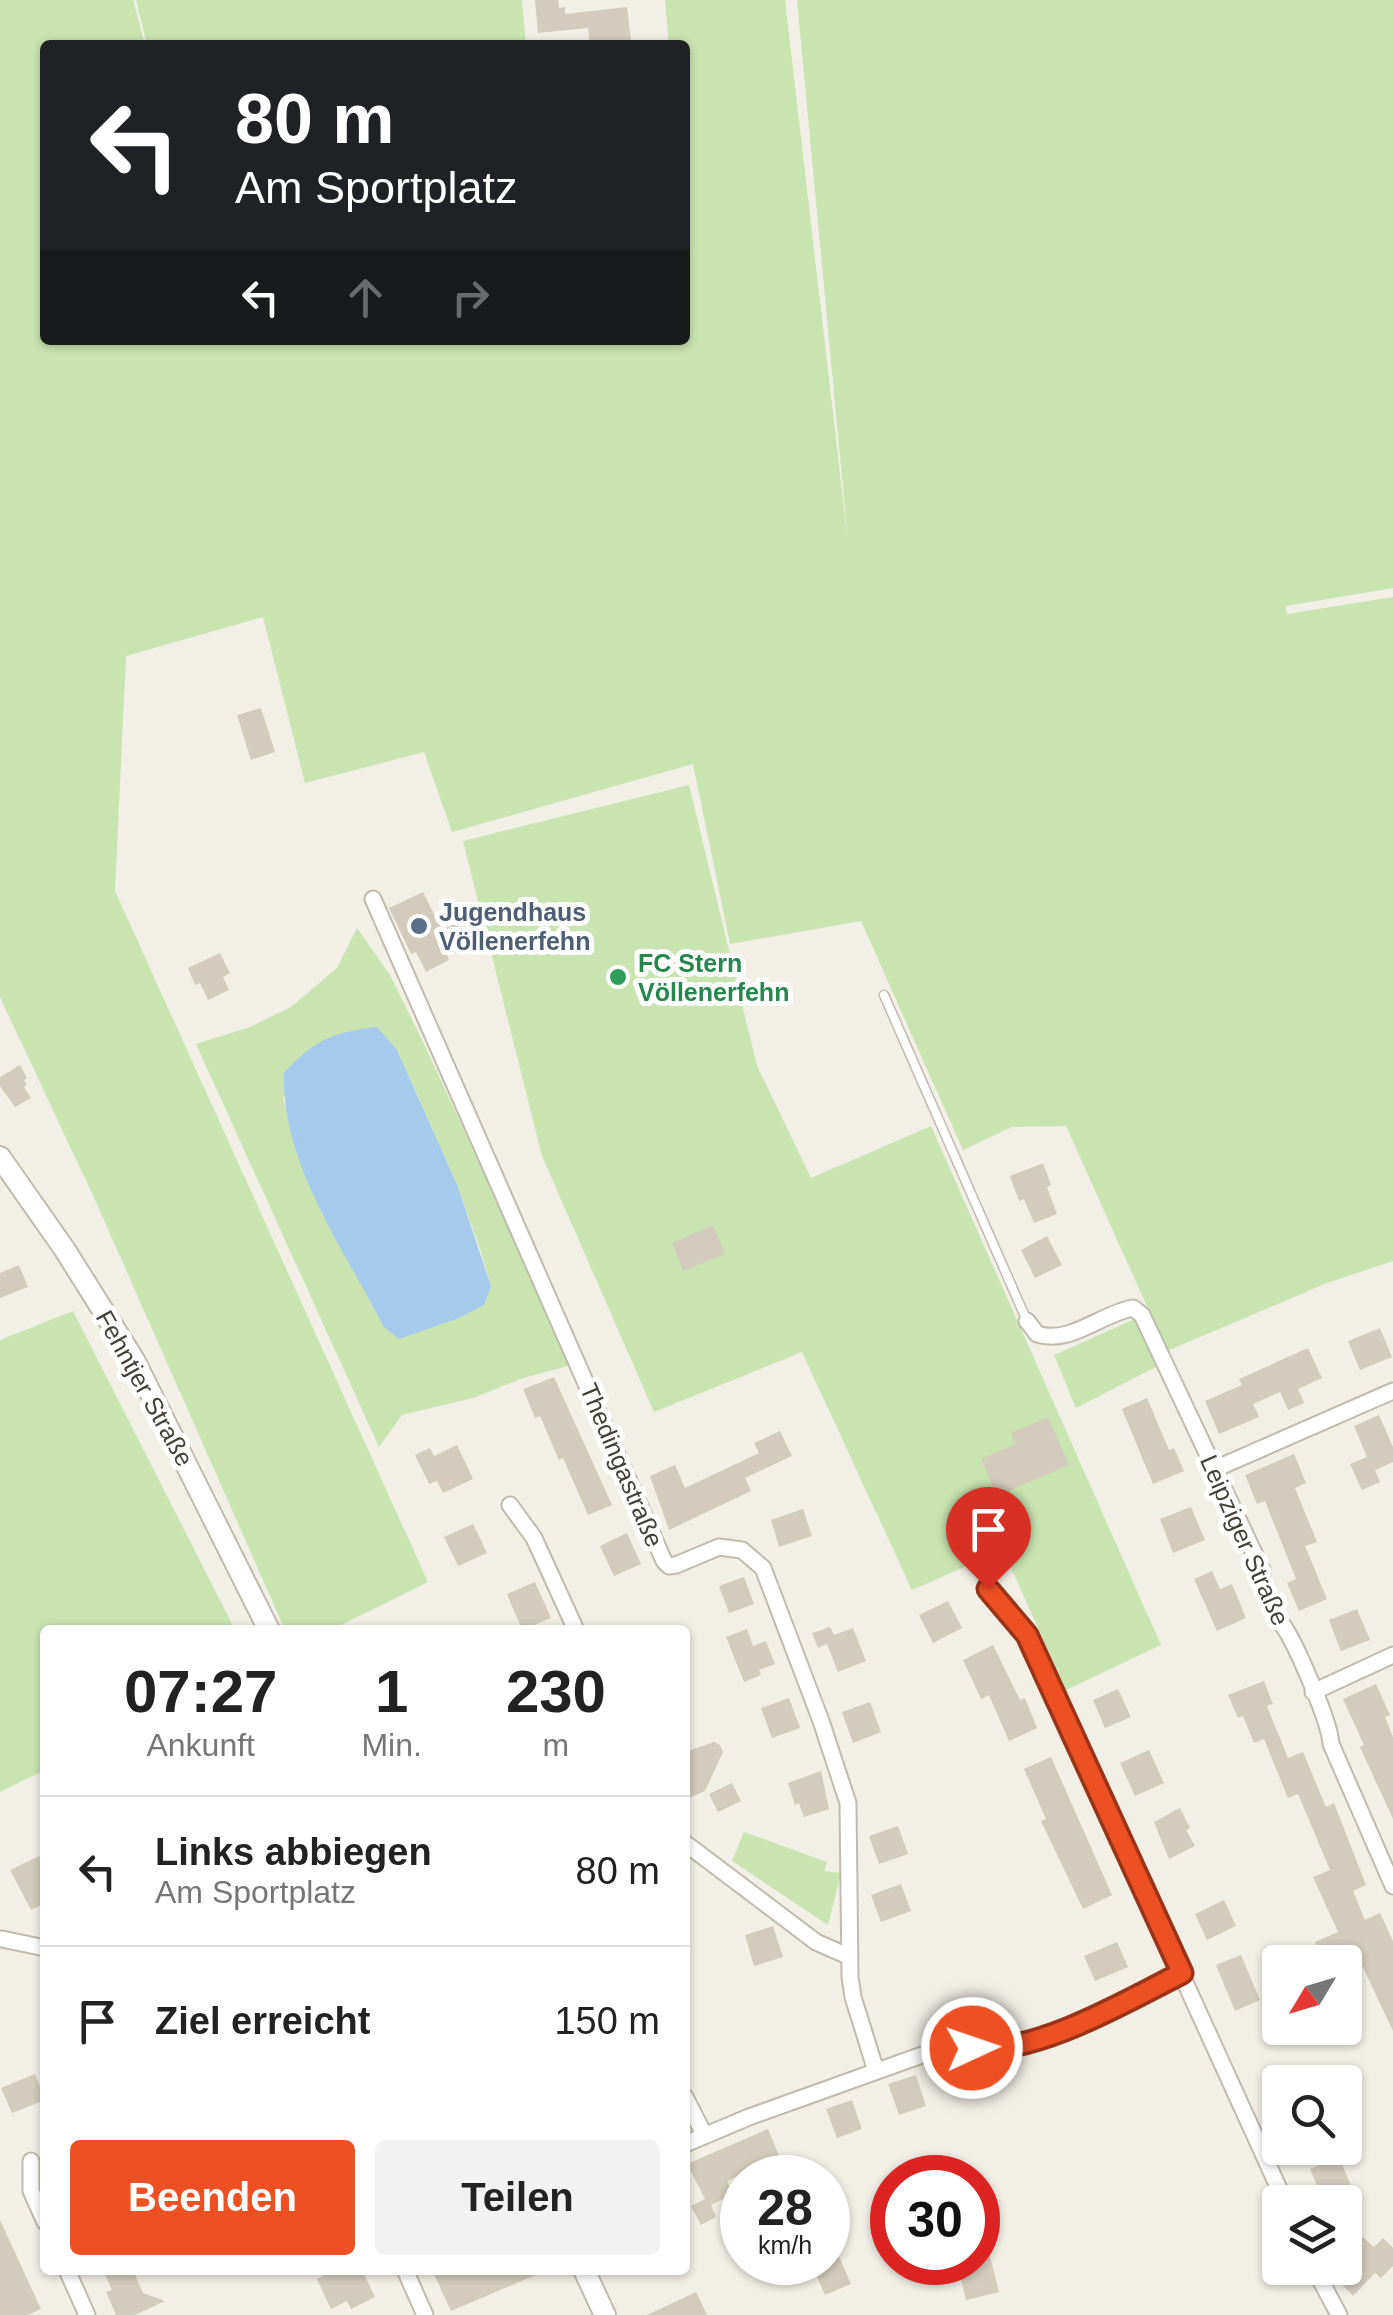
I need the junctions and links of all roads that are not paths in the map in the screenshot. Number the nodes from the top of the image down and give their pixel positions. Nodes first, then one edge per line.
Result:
1 (372, 899) dead end
2 (884, 995) dead end
3 (0, 1157) edge
4 (1027, 1321) joint
5 (1393, 1391) edge
6 (1214, 1469) junction
7 (510, 1505) dead end
8 (988, 1589) dead end
9 (266, 1625) edge
10 (574, 1625) edge
11 (1393, 1655) edge
12 (1313, 1692) junction
13 (690, 1847) edge
14 (1393, 1886) edge
15 (2, 1939) edge
16 (40, 1947) edge
17 (850, 1957) junction
18 (1182, 1973) junction
19 (876, 2071) junction
20 (690, 2107) edge
21 (704, 2134) junction
22 (690, 2141) edge
23 (31, 2162) dead end
24 (1276, 2185) edge
25 (40, 2211) edge
26 (69, 2275) edge
27 (407, 2275) edge
28 (586, 2275) edge
29 (1323, 2285) edge
30 (87, 2315) edge
31 (426, 2315) edge
32 (605, 2315) edge
33 (1339, 2315) edge

1 - 17 street, Thedingastraße
2 - 4 lane
3 - 9 street, Fehntjer Straße
4 - 6 street, Leipziger Straße
5 - 6 street
6 - 12 street, Leipziger Straße
7 - 10 street
8 - 18 street
11 - 12 street
12 - 14 street, Leipziger Straße
13 - 17 street
15 - 16 street
17 - 19 street, Thedingastraße
18 - 19 street
18 - 24 street
19 - 21 street
20 - 21 street
21 - 22 street
23 - 25 street
26 - 30 street
27 - 31 street
28 - 32 street
29 - 33 street

